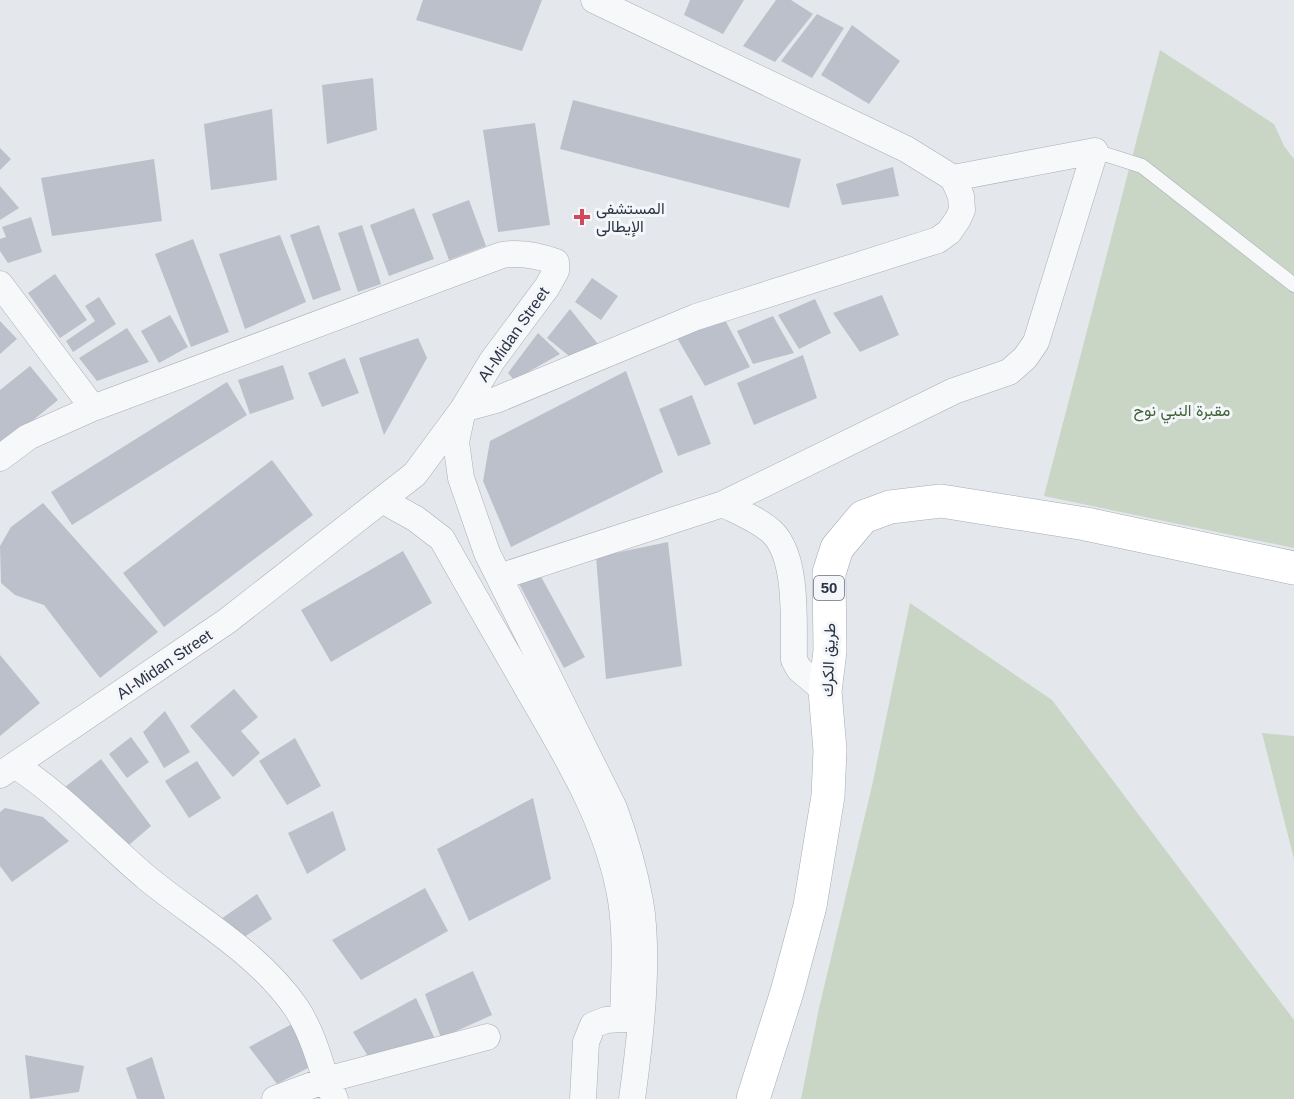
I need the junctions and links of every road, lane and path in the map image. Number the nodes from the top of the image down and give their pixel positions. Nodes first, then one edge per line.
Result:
1 (594, 0) edge
2 (1095, 151) junction
3 (953, 178) junction
4 (0, 284) edge
5 (1294, 285) edge
6 (93, 408) junction
7 (463, 408) junction
8 (0, 458) edge
9 (382, 500) junction
10 (723, 504) junction
11 (1294, 568) edge
12 (500, 577) junction
13 (825, 691) junction
14 (8, 770) edge
15 (619, 850) junction
16 (631, 1018) junction
17 (487, 1037) dead end
18 (330, 1090) edge
19 (275, 1099) edge
20 (583, 1099) edge
21 (616, 1099) edge
22 (632, 1099) edge
23 (753, 1099) edge

1 - 3 street
2 - 3 street
2 - 5 lane
2 - 10 street
3 - 7 street
4 - 6 street
6 - 7 street, AI-Midan Street
6 - 8 street, AI-Midan Street
7 - 9 street, AI-Midan Street
7 - 12 street
9 - 14 street, AI-Midan Street
9 - 15 street
10 - 12 street
10 - 13 street
11 - 13 main road, طريق الكرك / 50
12 - 15 street
13 - 23 main road, طريق الكرك / 50
14 - 18 street
15 - 16 street
16 - 20 street
16 - 21 street
16 - 22 street
17 - 18 street
18 - 19 street

